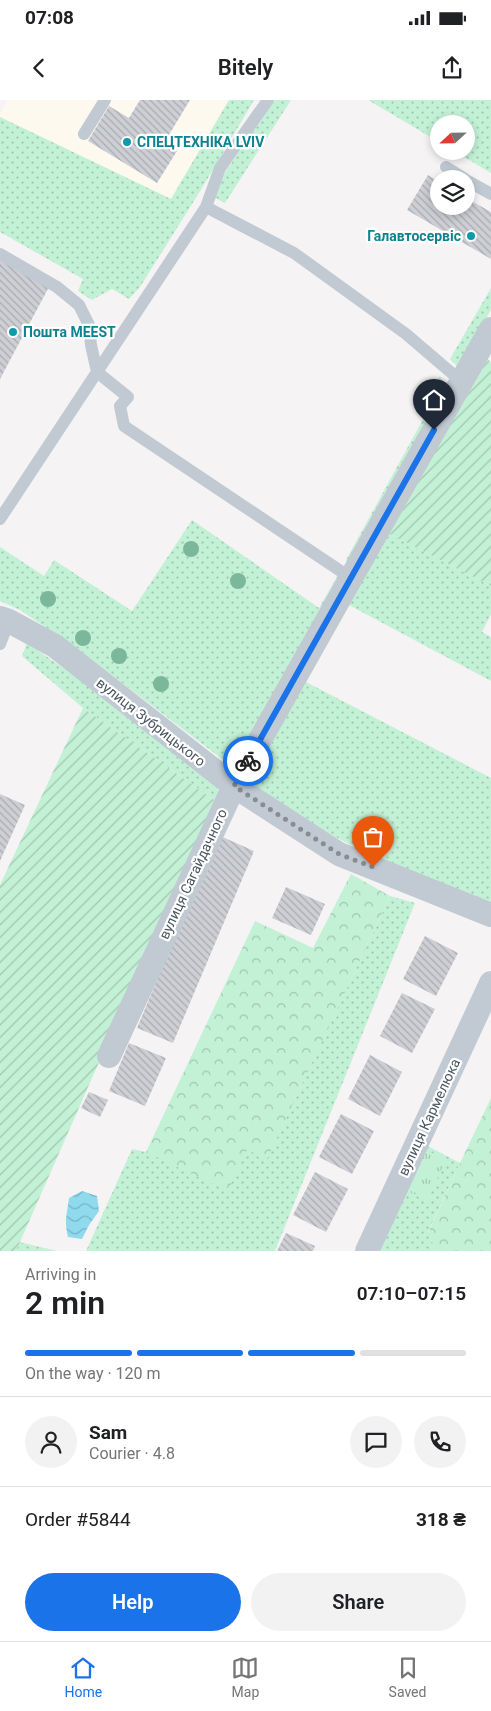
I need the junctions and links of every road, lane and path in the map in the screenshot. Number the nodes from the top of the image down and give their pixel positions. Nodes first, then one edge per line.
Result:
1 (105, 100) edge
2 (268, 100) edge
3 (84, 134) dead end
4 (446, 167) dead end
5 (451, 170) edge
6 (475, 184) edge
7 (491, 194) edge
8 (206, 207) junction
9 (0, 254) edge
10 (491, 329) edge
11 (96, 372) junction
12 (461, 381) junction
13 (0, 519) edge
14 (351, 578) junction
15 (4, 620) edge
16 (0, 644) edge
17 (234, 786) junction
18 (491, 914) edge
19 (491, 983) edge
20 (109, 1056) dead end
21 (367, 1251) edge

1 - 3 lane
2 - 8 lane
4 - 5 lane
6 - 7 lane
8 - 11 lane
8 - 12 lane
9 - 11 lane
10 - 12 street, вулиця Сагайдачного
11 - 13 lane
11 - 14 lane
12 - 14 street, вулиця Сагайдачного
14 - 17 street, вулиця Сагайдачного
15 - 16 lane
15 - 17 street, вулиця Зубрицького
17 - 18 street, вулиця Зубрицького
17 - 20 street, вулиця Сагайдачного
19 - 21 street, вулиця Кармелюка

